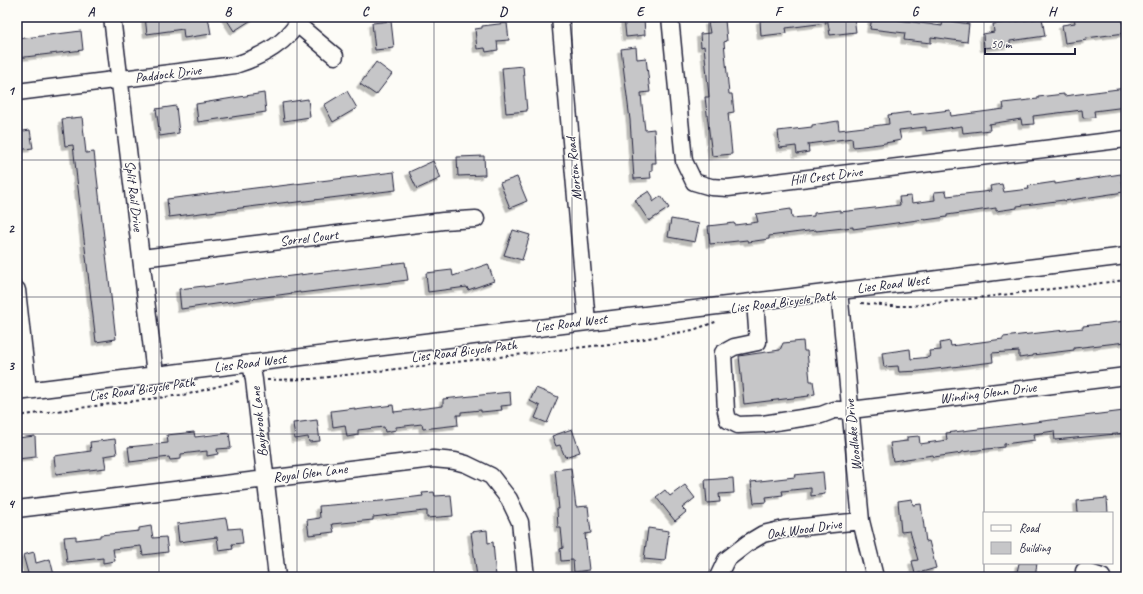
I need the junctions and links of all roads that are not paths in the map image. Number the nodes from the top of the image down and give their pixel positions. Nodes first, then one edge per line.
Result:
1 (112, 17) edge
2 (560, 17) edge
3 (670, 17) edge
4 (299, 21) edge
5 (335, 56) dead end
6 (120, 79) junction
7 (17, 92) edge
8 (1126, 139) edge
9 (476, 219) dead end
10 (1126, 256) edge
11 (142, 258) junction
12 (17, 290) edge
13 (839, 291) junction
14 (755, 301) junction
15 (19, 318) edge
16 (587, 322) junction
17 (20, 347) edge
18 (250, 362) junction
19 (155, 374) junction
20 (1126, 376) edge
21 (23, 391) edge
22 (851, 410) junction
23 (265, 479) junction
24 (17, 509) edge
25 (860, 522) junction
26 (1084, 571) dead end
27 (277, 577) edge
28 (526, 577) edge
29 (718, 577) edge
30 (874, 577) edge
31 (1102, 577) edge

1 - 6 street, Split Rail Drive
2 - 16 street, Morton Road
3 - 8 street, Hill Crest Drive
4 - 5 street
4 - 6 street, Paddock Drive
6 - 7 street, Paddock Drive
6 - 11 street, Split Rail Drive
9 - 11 street, Sorrel Court
10 - 13 street, Lies Road West
11 - 19 street, Split Rail Drive
12 - 15 street
13 - 14 street, Lies Road West
13 - 22 street, Woodlake Drive
14 - 16 street, Lies Road West
14 - 22 street, Winding Glenn Drive
15 - 17 street
16 - 18 street, Lies Road West
17 - 21 street
18 - 19 street, Lies Road West
18 - 23 street, Baybrook Lane
19 - 21 street, Lies Road West
20 - 22 street, Winding Glenn Drive
22 - 25 street, Woodlake Drive
23 - 24 street, Royal Glen Lane
23 - 27 street, Baybrook Lane
23 - 28 street, Royal Glen Lane
25 - 29 street, Oak Wood Drive
25 - 30 street, Woodlake Drive
26 - 31 street

